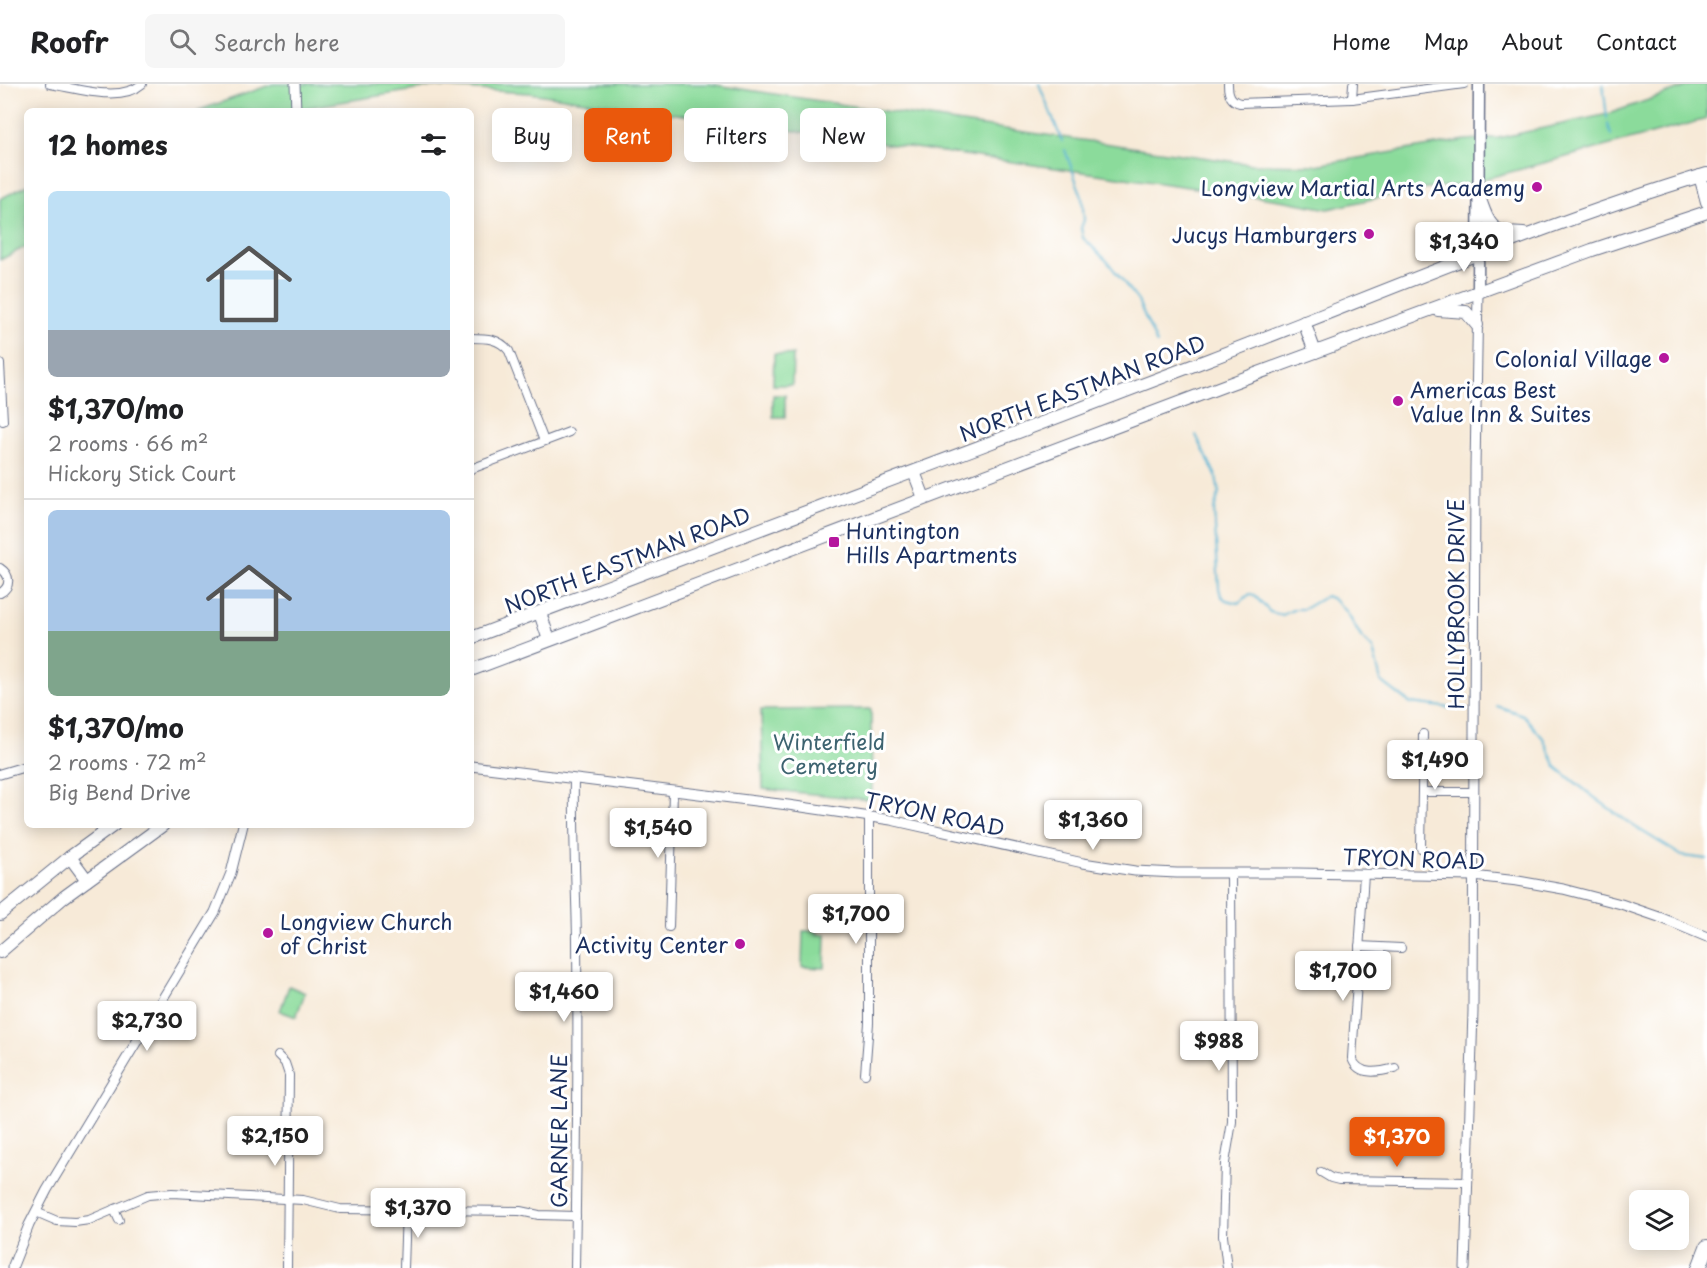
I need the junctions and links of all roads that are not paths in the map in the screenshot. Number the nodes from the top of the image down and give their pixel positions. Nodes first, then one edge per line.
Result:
1 (50, 84) edge
2 (295, 84) edge
3 (1228, 84) edge
4 (1353, 84) edge
5 (1464, 84) edge
6 (1479, 84) edge
7 (141, 85) edge
8 (1352, 99) junction
9 (296, 108) edge
10 (1703, 175) edge
11 (1478, 194) junction
12 (1707, 202) edge
13 (1707, 212) edge
14 (1532, 234) junction
15 (1479, 254) junction
16 (1478, 292) junction
17 (1431, 310) junction
18 (1304, 322) junction
19 (1478, 325) junction
20 (474, 338) edge
21 (1315, 352) junction
22 (0, 364) edge
23 (3, 421) dead end
24 (569, 432) dead end
25 (544, 441) junction
26 (474, 468) edge
27 (914, 472) junction
28 (924, 498) junction
29 (0, 568) edge
30 (0, 593) edge
31 (540, 612) junction
32 (474, 637) edge
33 (549, 640) junction
34 (474, 669) edge
35 (1423, 734) dead end
36 (474, 766) edge
37 (24, 767) edge
38 (0, 774) edge
39 (574, 779) junction
40 (673, 792) junction
41 (1422, 792) junction
42 (1474, 792) junction
43 (869, 817) junction
44 (110, 828) edge
45 (159, 828) edge
46 (242, 828) edge
47 (1421, 848) dead end
48 (70, 856) junction
49 (1232, 873) junction
50 (1364, 874) junction
51 (1473, 876) junction
52 (87, 880) junction
53 (0, 914) edge
54 (669, 927) dead end
55 (1707, 938) edge
56 (1359, 946) junction
57 (1401, 948) dead end
58 (0, 952) edge
59 (278, 1056) dead end
60 (1395, 1068) dead end
61 (865, 1074) dead end
62 (1321, 1172) dead end
63 (1467, 1182) junction
64 (288, 1199) junction
65 (114, 1209) junction
66 (406, 1210) junction
67 (36, 1212) junction
68 (576, 1216) junction
69 (118, 1220) dead end
70 (1707, 1247) edge
71 (1707, 1254) edge
72 (12, 1268) edge
73 (287, 1268) edge
74 (404, 1268) edge
75 (575, 1268) edge
76 (1227, 1268) edge
77 (1465, 1268) edge
78 (1699, 1268) edge

1 - 7 street
2 - 9 street
3 - 8 street
4 - 8 street
5 - 8 street
6 - 11 main road, HOLLYBROOK DRIVE
10 - 12 main road
10 - 14 main road, NORTH EASTMAN ROAD
11 - 14 main road
11 - 15 main road, HOLLYBROOK DRIVE
13 - 16 main road
14 - 15 main road, NORTH EASTMAN ROAD
15 - 16 main road, HOLLYBROOK DRIVE
15 - 18 main road, NORTH EASTMAN ROAD
16 - 17 main road
16 - 19 street, HOLLYBROOK DRIVE
17 - 19 main road
17 - 21 main road
18 - 21 main road
18 - 27 main road, NORTH EASTMAN ROAD
19 - 42 street, HOLLYBROOK DRIVE
20 - 25 street
21 - 28 main road
22 - 23 street
24 - 25 street
25 - 26 street
27 - 28 main road
27 - 31 main road, NORTH EASTMAN ROAD
28 - 33 main road
29 - 30 street
31 - 32 main road, NORTH EASTMAN ROAD
31 - 33 main road
33 - 34 main road
35 - 41 street
36 - 39 street, TRYON ROAD
37 - 38 street
39 - 40 street, TRYON ROAD
39 - 68 street, GARNER LANE
40 - 43 street, TRYON ROAD
40 - 54 street
41 - 42 street
41 - 47 street
42 - 51 street, HOLLYBROOK DRIVE
43 - 49 street, TRYON ROAD
43 - 61 street
44 - 48 main road
45 - 52 main road
46 - 67 street
48 - 52 main road
48 - 53 main road
49 - 50 street, TRYON ROAD
49 - 76 street
50 - 51 street, TRYON ROAD
50 - 56 street
51 - 55 street, TRYON ROAD
51 - 63 street, HOLLYBROOK DRIVE
52 - 58 main road
56 - 57 street
56 - 60 street
59 - 64 street
62 - 63 street
63 - 77 street, HOLLYBROOK DRIVE
64 - 65 street
64 - 66 street
64 - 73 street
65 - 67 street
65 - 69 street
66 - 68 street
66 - 74 street
67 - 72 street
68 - 75 street, GARNER LANE
70 - 78 highway
71 - 78 highway

